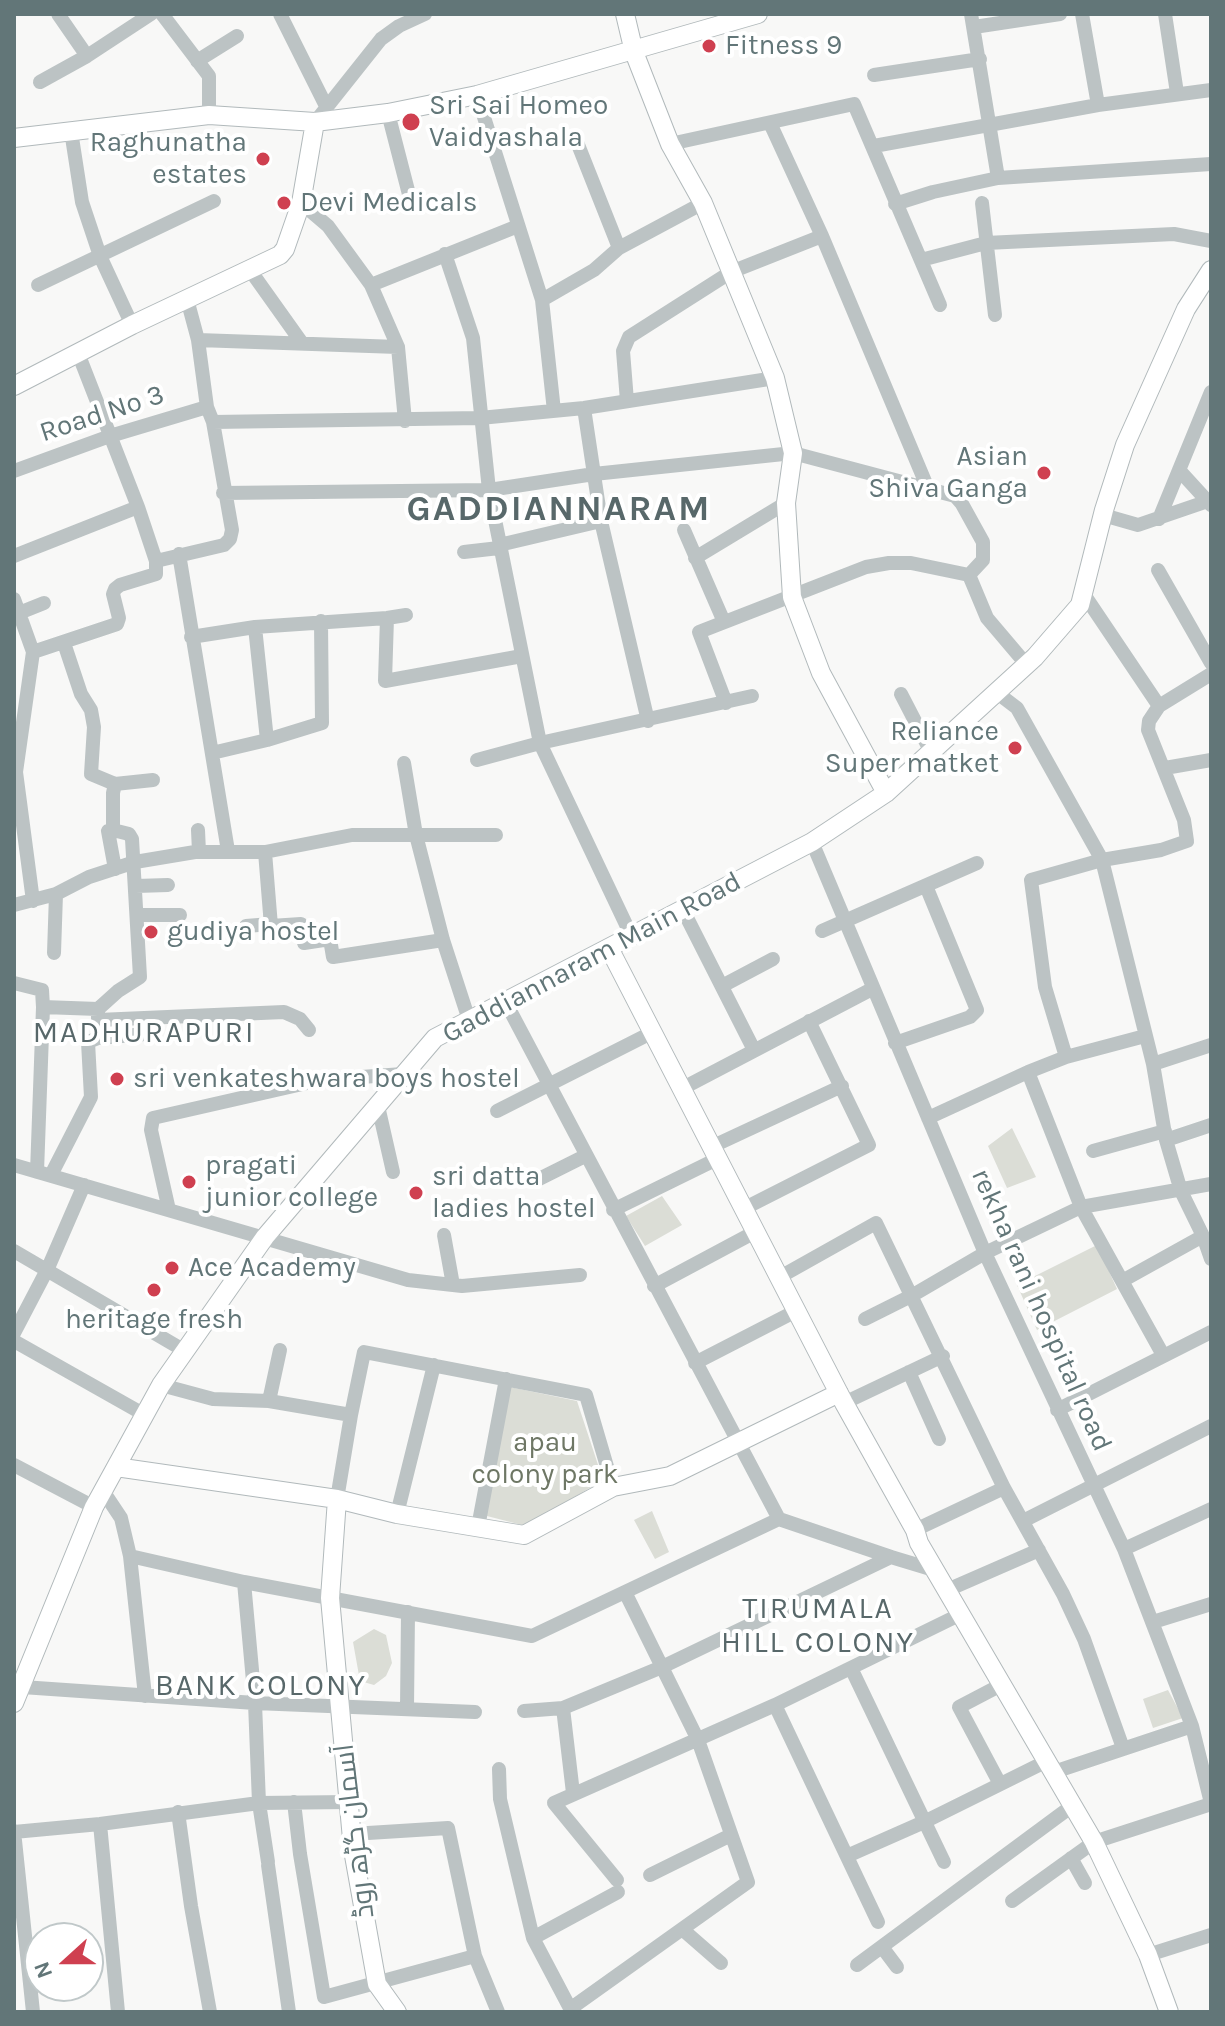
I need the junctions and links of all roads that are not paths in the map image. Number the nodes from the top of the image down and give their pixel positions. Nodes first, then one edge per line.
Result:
1 (58, 14) edge
2 (151, 14) edge
3 (162, 14) edge
4 (280, 14) edge
5 (425, 14) edge
6 (625, 14) edge
7 (758, 14) edge
8 (1060, 14) edge
9 (1082, 14) edge
10 (1165, 14) edge
11 (972, 21) edge
12 (237, 36) dead end
13 (634, 52) junction
14 (87, 56) junction
15 (980, 59) junction
16 (197, 61) junction
17 (874, 75) dead end
18 (40, 82) dead end
19 (1211, 90) edge
20 (1177, 93) junction
21 (477, 95) junction
22 (1098, 105) junction
23 (388, 113) junction
24 (209, 115) junction
25 (321, 115) junction
26 (770, 123) junction
27 (989, 125) junction
28 (71, 131) junction
29 (575, 137) dead end
30 (14, 138) edge
31 (670, 144) junction
32 (874, 146) junction
33 (1211, 164) edge
34 (998, 178) junction
35 (214, 201) dead end
36 (301, 203) junction
37 (703, 203) junction
38 (982, 203) dead end
39 (895, 204) junction
40 (412, 206) dead end
41 (518, 226) junction
42 (822, 236) junction
43 (1211, 241) edge
44 (986, 243) junction
45 (619, 248) junction
46 (445, 254) junction
47 (100, 256) junction
48 (921, 260) junction
49 (250, 270) junction
50 (1211, 270) edge
51 (731, 272) junction
52 (38, 285) dead end
53 (371, 285) junction
54 (187, 299) junction
55 (542, 300) junction
56 (940, 305) dead end
57 (995, 315) dead end
58 (132, 325) junction
59 (198, 340) junction
60 (302, 343) junction
61 (398, 347) junction
62 (78, 353) junction
63 (775, 378) junction
64 (14, 386) edge
65 (1211, 392) edge
66 (627, 401) junction
67 (207, 407) junction
68 (584, 408) junction
69 (554, 411) junction
70 (480, 418) junction
71 (405, 421) junction
72 (213, 422) junction
73 (110, 436) junction
74 (793, 453) junction
75 (1179, 470) junction
76 (14, 471) edge
77 (594, 474) junction
78 (489, 490) junction
79 (929, 491) junction
80 (223, 493) junction
81 (1210, 502) edge
82 (786, 503) junction
83 (138, 507) junction
84 (1103, 515) junction
85 (1159, 519) junction
86 (601, 521) junction
87 (684, 530) dead end
88 (499, 546) junction
89 (464, 552) dead end
90 (179, 554) junction
91 (14, 556) edge
92 (695, 558) junction
93 (156, 561) junction
94 (1158, 570) dead end
95 (969, 575) junction
96 (1083, 593) junction
97 (792, 597) junction
98 (44, 603) dead end
99 (17, 606) edge
100 (406, 615) dead end
101 (387, 618) junction
102 (321, 621) junction
103 (724, 622) junction
104 (255, 627) junction
105 (191, 637) junction
106 (64, 643) junction
107 (33, 652) junction
108 (522, 656) junction
109 (1211, 663) edge
110 (1026, 664) junction
111 (1211, 674) edge
112 (996, 692) junction
113 (901, 694) dead end
114 (752, 696) dead end
115 (726, 703) junction
116 (1159, 706) junction
117 (648, 721) junction
118 (267, 740) junction
119 (540, 743) junction
120 (931, 752) junction
121 (212, 753) junction
122 (477, 760) dead end
123 (1211, 760) edge
124 (404, 763) dead end
125 (1165, 768) junction
126 (153, 780) dead end
127 (115, 784) junction
128 (886, 793) junction
129 (198, 830) dead end
130 (108, 831) dead end
131 (416, 835) junction
132 (496, 835) dead end
133 (812, 842) junction
134 (228, 851) junction
135 (199, 852) junction
136 (265, 852) junction
137 (1102, 860) junction
138 (135, 862) junction
139 (977, 863) dead end
140 (115, 869) junction
141 (168, 885) dead end
142 (136, 886) junction
143 (926, 886) junction
144 (56, 894) junction
145 (33, 901) junction
146 (14, 905) edge
147 (683, 910) junction
148 (137, 915) junction
149 (180, 915) dead end
150 (844, 920) junction
151 (271, 924) junction
152 (246, 926) dead end
153 (822, 931) dead end
154 (631, 935) junction
155 (443, 940) junction
156 (609, 948) junction
157 (54, 953) dead end
158 (773, 959) dead end
159 (14, 983) edge
160 (722, 986) junction
161 (872, 989) junction
162 (505, 1001) junction
163 (43, 1007) junction
164 (98, 1015) junction
165 (469, 1020) junction
166 (809, 1021) junction
167 (309, 1030) dead end
168 (653, 1032) junction
169 (146, 1034) dead end
170 (1145, 1036) junction
171 (98, 1038) junction
172 (895, 1043) junction
173 (1211, 1045) edge
174 (754, 1050) junction
175 (1066, 1057) junction
176 (1153, 1064) junction
177 (1028, 1072) junction
178 (403, 1074) junction
179 (548, 1085) junction
180 (842, 1086) junction
181 (683, 1088) junction
182 (378, 1106) junction
183 (497, 1111) dead end
184 (928, 1118) junction
185 (1211, 1125) edge
186 (1166, 1135) junction
187 (1093, 1151) dead end
188 (714, 1153) junction
189 (585, 1156) junction
190 (14, 1165) edge
191 (393, 1172) dead end
192 (44, 1174) junction
193 (535, 1181) dead end
194 (1211, 1184) edge
195 (84, 1185) junction
196 (1181, 1191) junction
197 (1081, 1207) junction
198 (743, 1209) junction
199 (169, 1210) junction
200 (613, 1210) junction
201 (755, 1232) junction
202 (444, 1235) dead end
203 (1203, 1236) junction
204 (265, 1237) junction
205 (14, 1251) edge
206 (985, 1253) junction
207 (1211, 1259) edge
208 (48, 1268) junction
209 (580, 1275) dead end
210 (778, 1278) junction
211 (1122, 1281) junction
212 (453, 1285) junction
213 (654, 1286) junction
214 (913, 1295) junction
215 (796, 1311) junction
216 (865, 1319) dead end
217 (1211, 1332) edge
218 (14, 1333) edge
219 (14, 1341) edge
220 (280, 1350) dead end
221 (185, 1351) junction
222 (1163, 1355) junction
223 (943, 1356) junction
224 (695, 1363) junction
225 (434, 1365) junction
226 (909, 1372) junction
227 (506, 1379) junction
228 (161, 1385) junction
229 (841, 1398) junction
230 (269, 1401) junction
231 (1057, 1410) junction
232 (145, 1415) junction
233 (351, 1415) junction
234 (1211, 1426) edge
235 (939, 1439) dead end
236 (737, 1443) junction
237 (14, 1465) edge
238 (116, 1467) junction
239 (1092, 1486) junction
240 (613, 1487) junction
241 (1004, 1488) junction
242 (98, 1499) junction
243 (337, 1499) junction
244 (1211, 1509) edge
245 (397, 1514) junction
246 (779, 1519) junction
247 (1023, 1521) junction
248 (478, 1527) junction
249 (915, 1530) junction
250 (1124, 1549) junction
251 (1039, 1550) junction
252 (130, 1556) junction
253 (891, 1557) junction
254 (934, 1570) junction
255 (244, 1582) junction
256 (945, 1591) junction
257 (625, 1592) junction
258 (330, 1598) junction
259 (1211, 1604) edge
260 (408, 1612) junction
261 (959, 1615) junction
262 (1153, 1622) junction
263 (662, 1667) junction
264 (851, 1668) junction
265 (1001, 1685) junction
266 (18, 1695) edge
267 (145, 1696) junction
268 (255, 1703) junction
269 (775, 1705) junction
270 (341, 1706) junction
271 (407, 1708) junction
272 (563, 1708) junction
273 (524, 1711) dead end
274 (475, 1712) dead end
275 (1192, 1726) junction
276 (698, 1740) junction
277 (1123, 1748) junction
278 (1051, 1767) junction
279 (499, 1769) dead end
280 (1000, 1784) junction
281 (573, 1793) junction
282 (294, 1802) junction
283 (349, 1802) junction
284 (259, 1803) junction
285 (1211, 1804) edge
286 (1072, 1806) junction
287 (178, 1812) junction
288 (924, 1822) junction
289 (100, 1824) junction
290 (14, 1832) edge
291 (352, 1834) junction
292 (731, 1835) junction
293 (1094, 1842) junction
294 (847, 1856) junction
295 (1071, 1858) junction
296 (944, 1862) dead end
297 (650, 1875) dead end
298 (1085, 1883) dead end
299 (1012, 1901) dead end
300 (878, 1922) dead end
301 (682, 1929) junction
302 (1211, 1935) edge
303 (533, 1938) junction
304 (882, 1947) junction
305 (1148, 1955) junction
306 (475, 1956) junction
307 (721, 1963) dead end
308 (857, 1965) dead end
309 (897, 1967) dead end
310 (377, 1984) junction
311 (571, 2011) edge
312 (33, 2012) edge
313 (118, 2012) edge
314 (210, 2012) edge
315 (289, 2012) edge
316 (397, 2012) edge
317 (498, 2012) edge
318 (1169, 2012) edge

1 - 14 street
2 - 14 street
3 - 16 street
4 - 25 street
5 - 25 street
6 - 13 street
7 - 13 street
8 - 11 street
9 - 22 street
10 - 20 street
11 - 15 street
12 - 16 street
13 - 21 street
13 - 31 street
14 - 18 street
15 - 17 street
15 - 27 street
16 - 24 street
19 - 20 street
20 - 22 street
21 - 23 street
21 - 41 street
22 - 27 street
23 - 25 street
23 - 40 street
24 - 25 street
24 - 28 street
25 - 36 street
26 - 31 street
26 - 32 street
26 - 42 street
27 - 32 street
27 - 34 street
28 - 30 street
28 - 47 street
29 - 45 street
31 - 37 street
32 - 39 street
33 - 34 street
34 - 39 street
35 - 47 street
36 - 49 street
36 - 53 street
37 - 45 street
37 - 51 street
38 - 44 street
39 - 48 street
41 - 46 street
41 - 55 street
42 - 51 street
42 - 79 street
43 - 44 street
44 - 48 street
44 - 57 street
45 - 55 street
46 - 53 street
46 - 70 street
47 - 52 street
47 - 58 street
48 - 56 street
49 - 54 street
49 - 60 street
50 - 84 street, Gaddiannaram Main Road
51 - 63 street
51 - 66 street
53 - 61 street
54 - 58 street
54 - 59 street
55 - 69 street
58 - 62 street
59 - 60 street
59 - 67 street
60 - 61 street
61 - 71 street
62 - 64 street
62 - 73 street
63 - 66 street
63 - 74 street
65 - 75 street
66 - 68 street
67 - 72 street
67 - 73 street, Road No 3
68 - 69 street
68 - 77 street
69 - 70 street
70 - 71 street
70 - 78 street
71 - 72 street
72 - 80 street
73 - 76 street, Road No 3
73 - 83 street
74 - 77 street
74 - 79 street
74 - 82 street
75 - 81 street
75 - 85 street
77 - 78 street
77 - 86 street
78 - 80 street
78 - 88 street
79 - 95 street
80 - 90 street
81 - 85 street
82 - 92 street
82 - 97 street
83 - 91 street
83 - 93 street
84 - 85 street
84 - 96 street, Gaddiannaram Main Road
86 - 88 street
86 - 117 street
87 - 92 street
88 - 89 street
88 - 108 street
90 - 93 street
90 - 105 street
92 - 103 street
93 - 106 street
94 - 109 street
95 - 97 street
95 - 110 street
96 - 110 street, Gaddiannaram Main Road
96 - 116 street
97 - 103 street
97 - 128 street
98 - 99 street
99 - 107 street
100 - 101 street
101 - 102 street
101 - 108 street
102 - 104 street
102 - 118 street
103 - 115 street
104 - 105 street
104 - 118 street
105 - 121 street
106 - 107 street
106 - 127 street
107 - 145 street
108 - 119 street
110 - 112 street, Gaddiannaram Main Road
111 - 116 street
112 - 120 street, Gaddiannaram Main Road
112 - 137 street
113 - 120 street
114 - 115 street
115 - 117 street
116 - 125 street
117 - 119 street
118 - 121 street
119 - 122 street
119 - 154 street
120 - 128 street, Gaddiannaram Main Road
121 - 134 street
123 - 125 street
124 - 131 street
125 - 137 street
126 - 127 street
127 - 138 street
128 - 133 street, Gaddiannaram Main Road
129 - 135 street
130 - 140 street
131 - 132 street
131 - 136 street
131 - 155 street
133 - 147 street, Gaddiannaram Main Road
133 - 150 street, rekha rani hospital road
134 - 135 street
134 - 136 street
135 - 138 street
136 - 151 street
137 - 170 street
137 - 175 street
138 - 140 street
138 - 142 street
139 - 143 street
140 - 144 street
141 - 142 street
142 - 148 street
143 - 150 street
143 - 172 street
144 - 145 street
144 - 157 street
145 - 146 street
147 - 154 street, Gaddiannaram Main Road
147 - 160 street
148 - 149 street
148 - 164 street
150 - 153 street
150 - 161 street, rekha rani hospital road
151 - 152 street
151 - 155 street
154 - 156 street, Gaddiannaram Main Road
155 - 165 street
156 - 162 street, Gaddiannaram Main Road
156 - 168 street
158 - 160 street
159 - 163 street
160 - 174 street
161 - 166 street
161 - 172 street, rekha rani hospital road
162 - 165 street, Gaddiannaram Main Road
162 - 179 street
163 - 164 street
163 - 192 street
164 - 167 street
164 - 171 street
165 - 178 street, Gaddiannaram Main Road
166 - 174 street
166 - 180 street
168 - 179 street
168 - 181 street
169 - 171 street
170 - 175 street
170 - 176 street
171 - 192 street
172 - 184 street, rekha rani hospital road
173 - 176 street
174 - 181 street
175 - 177 street
176 - 186 street
177 - 184 street
177 - 197 street
178 - 182 street, Gaddiannaram Main Road
178 - 199 street
179 - 183 street
179 - 189 street
180 - 188 street
180 - 198 street
181 - 188 street
182 - 191 street
182 - 204 street, Gaddiannaram Main Road
184 - 206 street, rekha rani hospital road
185 - 186 street
186 - 187 street
186 - 196 street
188 - 198 street
188 - 200 street
189 - 193 street
189 - 200 street
190 - 192 street
192 - 195 street
194 - 196 street
195 - 199 street
195 - 208 street
196 - 197 street
196 - 203 street
197 - 206 street
197 - 211 street
198 - 201 street
199 - 204 street
200 - 213 street
201 - 210 street
201 - 213 street
202 - 212 street
203 - 207 street
203 - 211 street
204 - 212 street
204 - 221 street, Gaddiannaram Main Road
205 - 208 street
206 - 214 street
206 - 231 street, rekha rani hospital road
208 - 218 street
208 - 221 street
209 - 212 street
210 - 214 street
210 - 215 street
211 - 222 street
213 - 224 street
214 - 216 street
214 - 223 street
215 - 224 street
215 - 229 street
217 - 222 street
219 - 232 street
220 - 230 street
221 - 228 street, Gaddiannaram Main Road
222 - 231 street
223 - 226 street
223 - 241 street
224 - 236 street
225 - 227 street
225 - 233 street
225 - 245 street
226 - 229 street
226 - 235 street
227 - 240 street
227 - 248 street
228 - 230 street
228 - 232 street, Gaddiannaram Main Road
229 - 236 street
229 - 249 street
230 - 233 street
231 - 239 street, rekha rani hospital road
232 - 238 street, Gaddiannaram Main Road
233 - 243 street
234 - 239 street
236 - 240 street
236 - 246 street
237 - 242 street
238 - 242 street, Gaddiannaram Main Road
238 - 243 street
239 - 247 street
239 - 250 street, rekha rani hospital road
240 - 248 street
241 - 247 street
241 - 249 street
242 - 252 street
242 - 266 street, Gaddiannaram Main Road
243 - 245 street
243 - 258 street, آسمان گڑھ روڈ
244 - 250 street
245 - 248 street
246 - 253 street
246 - 257 street
247 - 251 street
249 - 254 street
250 - 262 street, rekha rani hospital road
251 - 256 street
251 - 277 street
252 - 255 street
252 - 267 street
253 - 254 street
253 - 263 street
254 - 256 street
255 - 258 street
255 - 268 street
256 - 261 street
257 - 260 street
257 - 263 street
258 - 260 street
258 - 270 street, آسمان گڑھ روڈ
259 - 262 street
260 - 271 street
261 - 264 street
261 - 265 street
262 - 275 street, rekha rani hospital road
263 - 272 street
263 - 276 street
264 - 269 street
264 - 288 street
265 - 278 street
265 - 280 street
266 - 267 street
267 - 268 street
268 - 270 street
268 - 284 street
269 - 276 street
269 - 294 street
270 - 271 street
270 - 283 street, آسمان گڑھ روڈ
271 - 274 street
272 - 273 street
272 - 281 street
275 - 277 street
275 - 285 street, rekha rani hospital road
276 - 281 street
276 - 292 street
277 - 278 street
278 - 280 street
278 - 286 street
279 - 303 street
280 - 288 street
281 - 303 street
282 - 283 street
282 - 284 street
282 - 310 street
283 - 291 street, آسمان گڑھ روڈ
284 - 287 street
284 - 315 street
285 - 293 street
286 - 293 street
286 - 304 street
287 - 289 street
287 - 314 street
288 - 294 street
288 - 296 street
289 - 290 street
289 - 313 street
290 - 312 street
291 - 306 street
291 - 310 street, آسمان گڑھ روڈ
292 - 297 street
292 - 301 street
293 - 295 street
293 - 305 street
294 - 300 street
295 - 298 street
295 - 299 street
301 - 307 street
301 - 311 street
302 - 305 street
303 - 311 street
304 - 308 street
304 - 309 street
305 - 318 street
306 - 310 street
306 - 317 street
310 - 316 street, آسمان گڑھ روڈ

